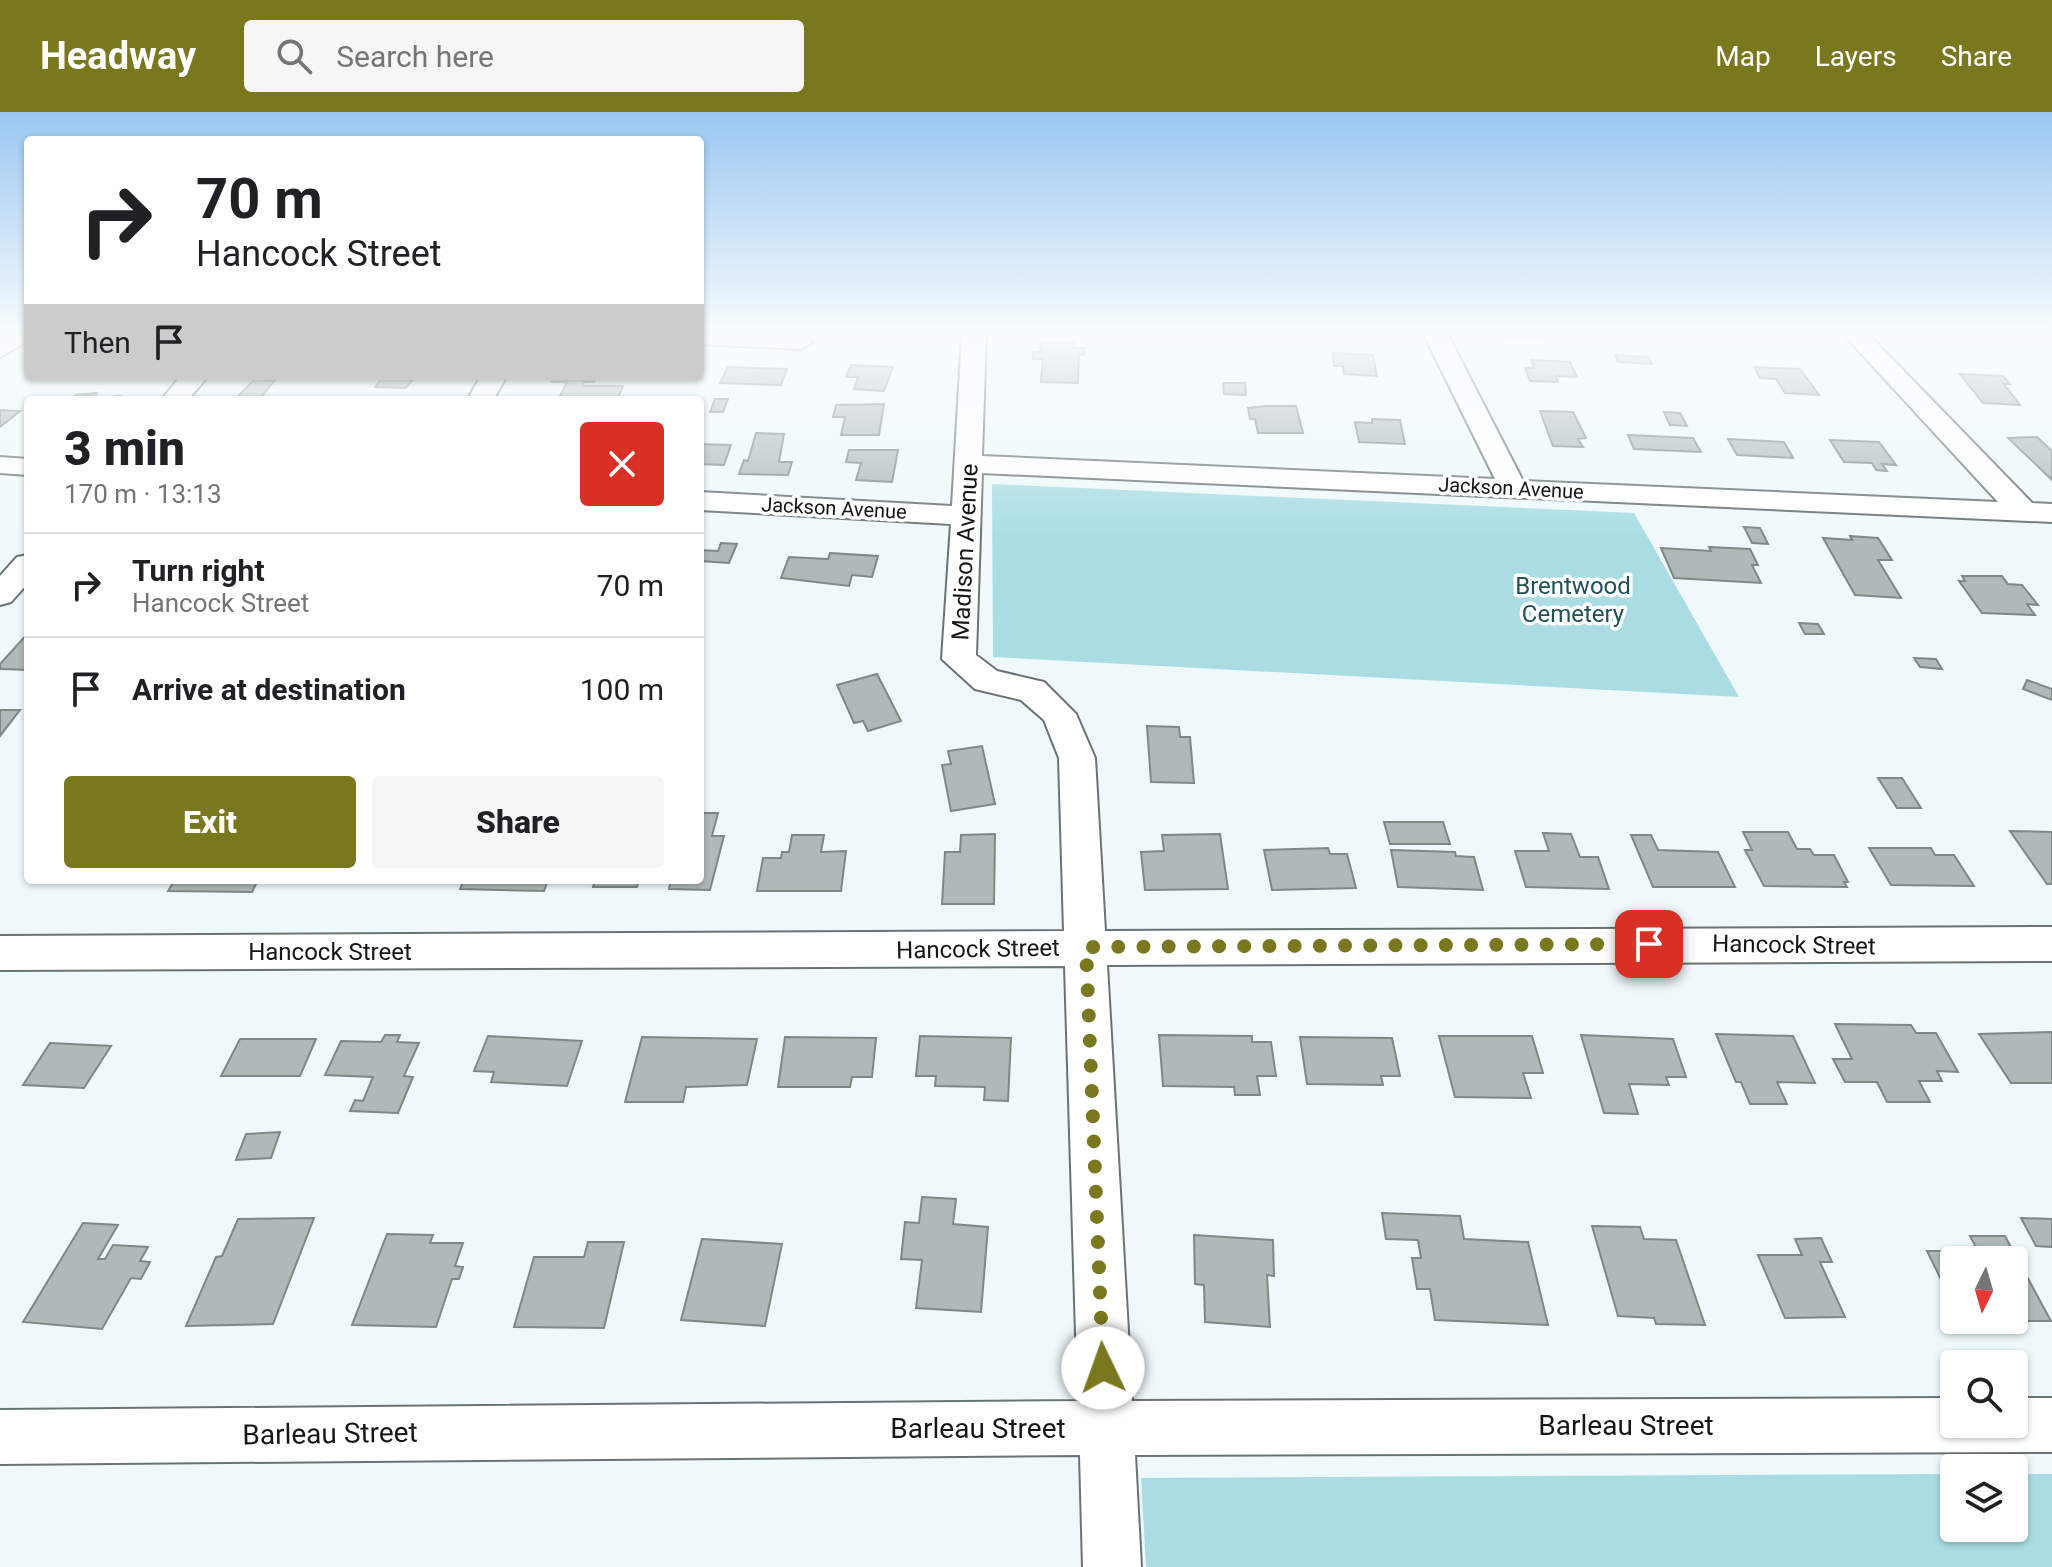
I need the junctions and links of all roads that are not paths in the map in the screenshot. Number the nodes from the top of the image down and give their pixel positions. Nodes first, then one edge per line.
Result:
1 (972, 403) edge
2 (1470, 403) edge
3 (1920, 403) edge
4 (970, 464) junction
5 (0, 465) edge
6 (24, 467) edge
7 (1513, 488) junction
8 (704, 501) edge
9 (2023, 511) junction
10 (2052, 513) edge
11 (968, 516) junction
12 (24, 568) edge
13 (0, 595) edge
14 (2052, 944) edge
15 (1086, 947) junction
16 (0, 953) edge
17 (2052, 1425) edge
18 (1106, 1428) junction
19 (0, 1437) edge
20 (1112, 1567) edge

1 - 4 street, Madison Avenue
2 - 7 street
3 - 9 street
4 - 7 street, Jackson Avenue
4 - 11 street, Madison Avenue
5 - 6 street
7 - 9 street, Jackson Avenue
8 - 11 street, Jackson Avenue
9 - 10 street, Jackson Avenue
11 - 15 street, Madison Avenue
12 - 13 street
14 - 15 street, Hancock Street
15 - 16 street, Hancock Street
15 - 18 street, Madison Avenue
17 - 18 street, Barleau Street
18 - 19 street, Barleau Street
18 - 20 street, Madison Avenue

